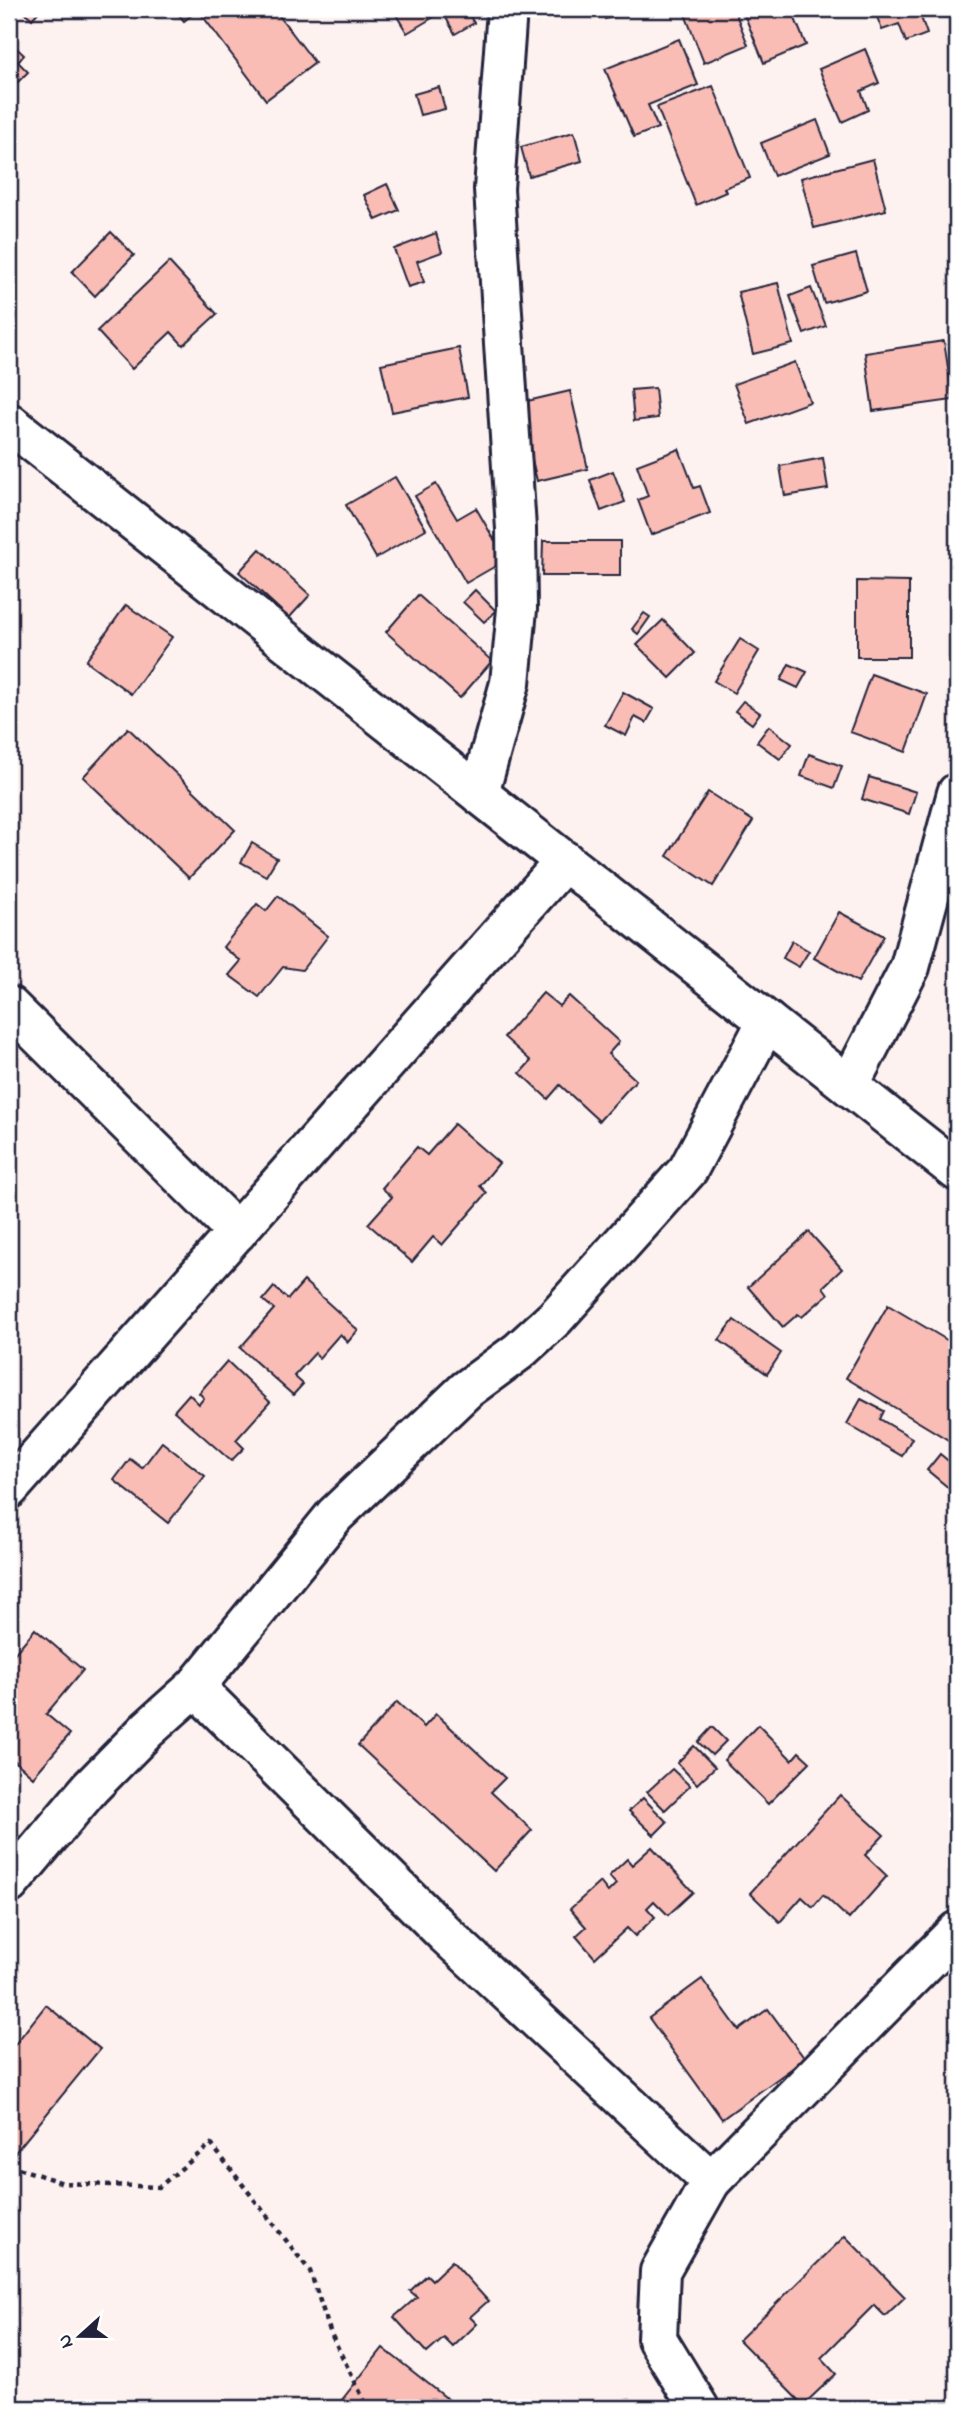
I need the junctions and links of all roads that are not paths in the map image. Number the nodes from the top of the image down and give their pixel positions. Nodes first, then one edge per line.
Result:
1 (507, 9) edge
2 (9, 423) edge
3 (957, 793) edge
4 (479, 794) junction
5 (565, 862) junction
6 (9, 1006) edge
7 (767, 1021) junction
8 (849, 1086) junction
9 (957, 1171) edge
10 (237, 1232) junction
11 (9, 1489) edge
12 (195, 1687) junction
13 (9, 1884) edge
14 (957, 1931) edge
15 (711, 2181) junction
16 (699, 2408) edge

1 - 4 street
2 - 4 street
3 - 8 street
4 - 5 street
5 - 7 street
5 - 10 street
6 - 10 street
7 - 8 street
7 - 12 street
8 - 9 street
10 - 11 street
12 - 13 street
12 - 15 street
14 - 15 street
15 - 16 street

